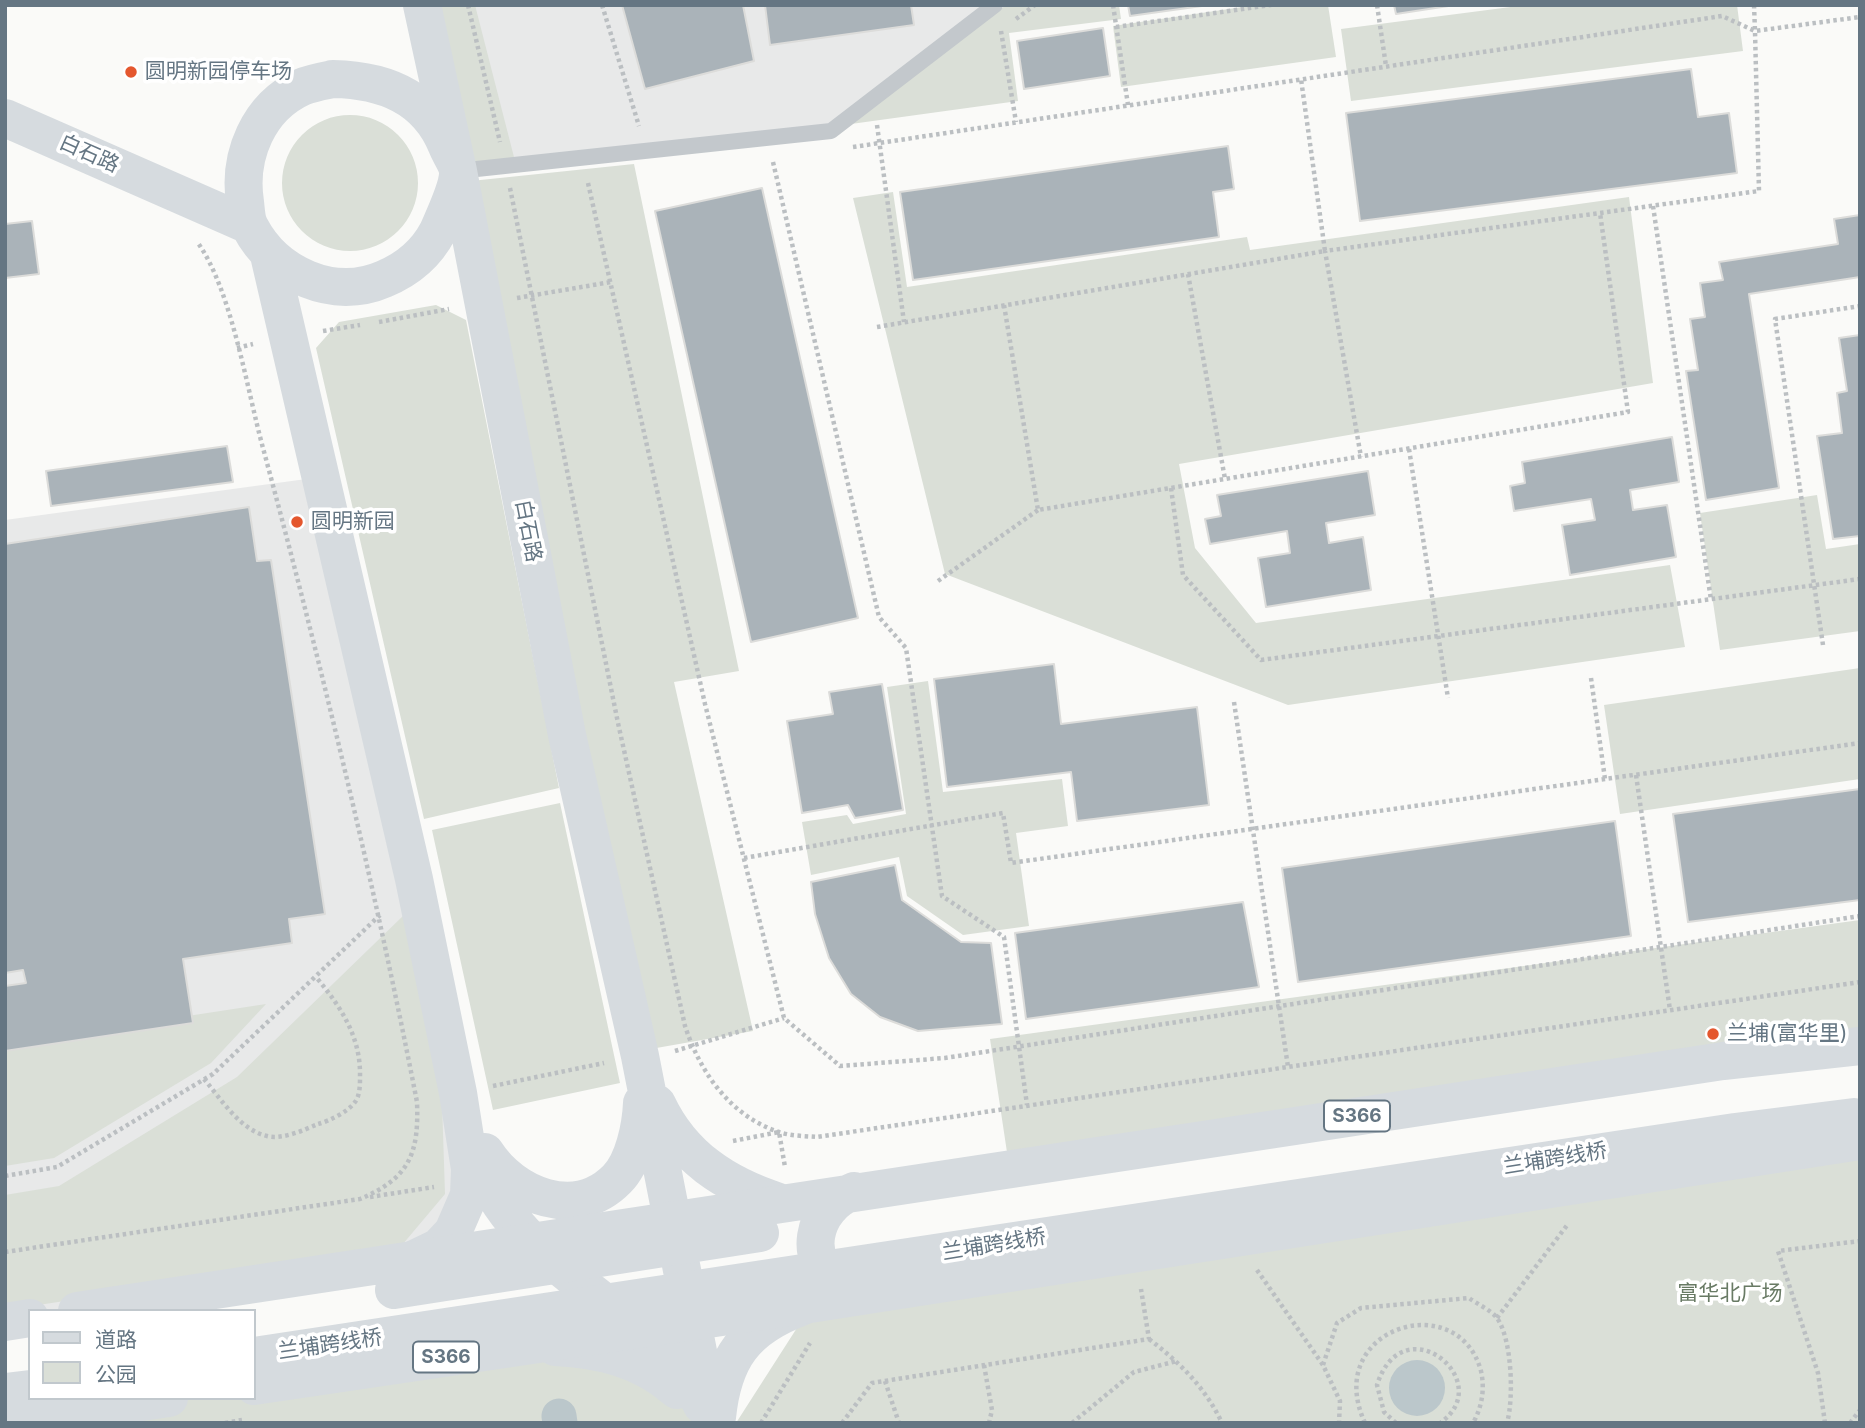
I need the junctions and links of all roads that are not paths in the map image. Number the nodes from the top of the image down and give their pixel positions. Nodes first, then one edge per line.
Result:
1 (422, 5) edge
2 (995, 5) edge
3 (5, 118) edge
4 (458, 172) junction
5 (259, 240) junction
6 (1860, 1046) edge
7 (640, 1056) junction
8 (1860, 1069) edge
9 (458, 1093) junction
10 (1860, 1116) edge
11 (1860, 1141) edge
12 (854, 1191) junction
13 (779, 1202) junction
14 (664, 1220) junction
15 (579, 1234) junction
16 (530, 1241) junction
17 (398, 1262) junction
18 (871, 1294) junction
19 (659, 1299) junction
20 (90, 1309) edge
21 (256, 1311) edge
22 (28, 1318) edge
23 (813, 1319) junction
24 (5, 1322) edge
25 (28, 1345) edge
26 (5, 1348) edge
27 (511, 1348) junction
28 (256, 1356) edge
29 (398, 1364) junction
30 (256, 1386) edge
31 (28, 1389) edge
32 (5, 1392) edge
33 (155, 1400) edge
34 (5, 1422) edge
35 (703, 1423) edge
36 (712, 1423) edge

1 - 4 main road, 白石路
2 - 4 lane
3 - 5 main road, 白石路
4 - 5 main road
4 - 5 main road
4 - 7 main road, 白石路
5 - 9 main road
6 - 12 main road, S366
7 - 9 main road
7 - 13 main road
7 - 14 main road
8 - 21 main road
9 - 16 main road
9 - 17 main road
10 - 28 main road, 兰埔跨线桥
11 - 18 main road, S366
12 - 13 main road, S366
12 - 18 main road
13 - 14 main road, S366
13 - 19 main road
14 - 15 main road, S366
14 - 19 main road
15 - 16 main road, S366
15 - 19 main road
16 - 17 main road, S366
16 - 19 main road
17 - 20 main road, S366
17 - 29 main road
18 - 23 main road, S366
19 - 23 main road, S366
19 - 27 main road, S366
19 - 36 main road
19 - 36 main road
22 - 24 main road
23 - 36 main road
25 - 26 main road
27 - 29 main road, S366
27 - 35 main road
29 - 30 main road, S366
31 - 32 main road
33 - 34 main road

